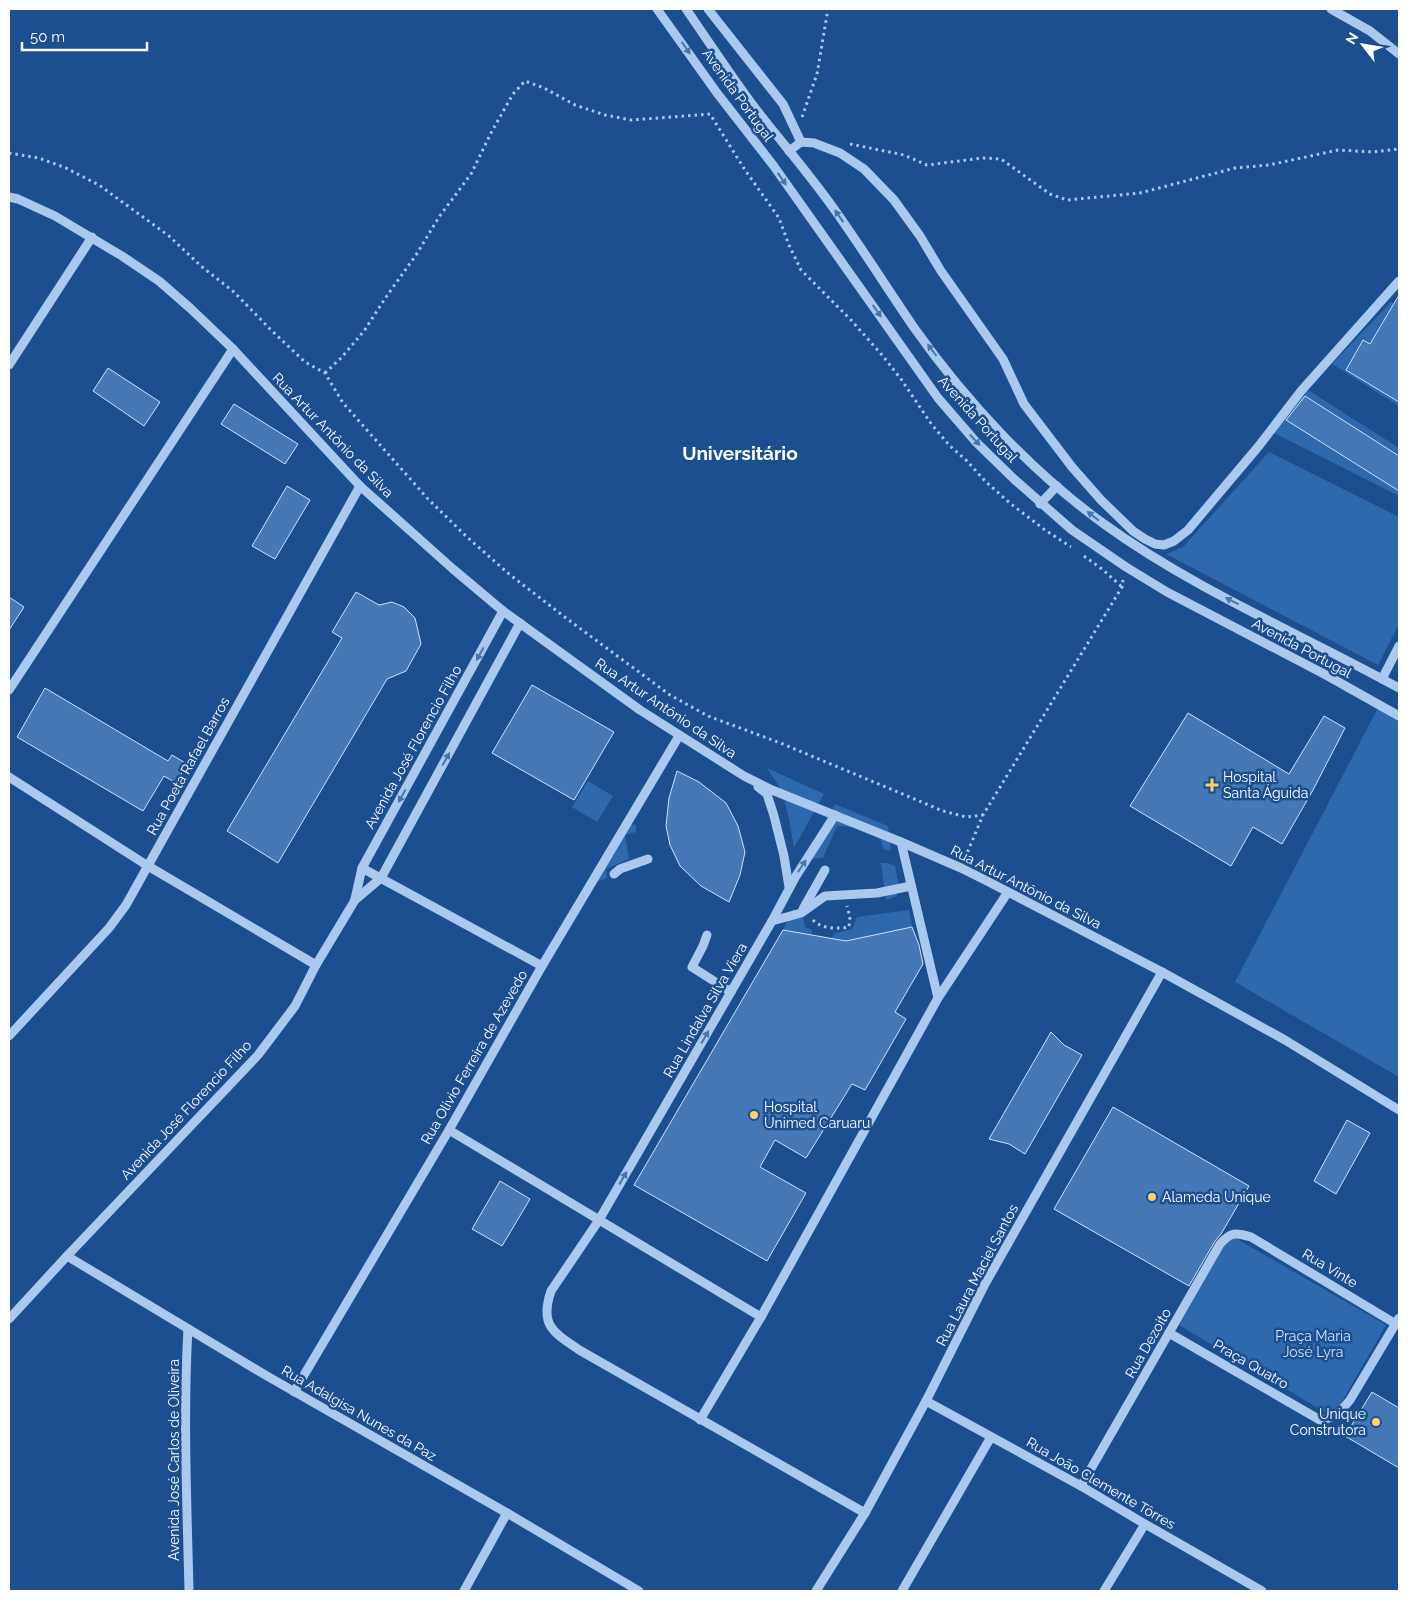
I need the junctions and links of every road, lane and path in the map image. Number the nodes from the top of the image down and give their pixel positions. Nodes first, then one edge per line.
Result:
1 (657, 9) edge
2 (686, 9) edge
3 (708, 9) edge
4 (828, 9) edge
5 (1331, 9) edge
6 (1399, 54) edge
7 (797, 132) junction
8 (801, 142) junction
9 (844, 142) dead end
10 (1399, 149) edge
11 (789, 151) junction
12 (9, 153) edge
13 (9, 196) edge
14 (92, 237) junction
15 (1399, 281) edge
16 (232, 349) junction
17 (9, 366) edge
18 (324, 372) junction
19 (360, 486) junction
20 (1057, 486) junction
21 (1040, 504) junction
22 (1073, 548) dead end
23 (1080, 552) dead end
24 (1126, 567) junction
25 (1122, 588) junction
26 (503, 611) junction
27 (520, 623) junction
28 (1399, 646) edge
29 (1382, 679) junction
30 (1399, 688) edge
31 (9, 690) edge
32 (1399, 716) edge
33 (679, 736) junction
34 (744, 776) junction
35 (9, 778) edge
36 (835, 815) junction
37 (982, 816) junction
38 (901, 842) junction
39 (648, 860) dead end
40 (148, 866) junction
41 (362, 868) junction
42 (961, 868) junction
43 (825, 870) dead end
44 (614, 874) dead end
45 (381, 878) junction
46 (912, 886) junction
47 (789, 887) junction
48 (1008, 892) junction
49 (843, 894) junction
50 (356, 900) junction
51 (817, 901) junction
52 (801, 913) junction
53 (772, 921) junction
54 (706, 935) dead end
55 (316, 965) junction
56 (542, 966) junction
57 (1162, 972) junction
58 (731, 992) junction
59 (938, 998) junction
60 (9, 1036) edge
61 (1399, 1110) edge
62 (448, 1130) junction
63 (598, 1220) junction
64 (1250, 1237) joint
65 (67, 1256) junction
66 (761, 1317) junction
67 (9, 1319) edge
68 (1397, 1321) edge
69 (188, 1329) junction
70 (1169, 1333) junction
71 (294, 1392) junction
72 (926, 1400) junction
73 (700, 1420) junction
74 (991, 1437) junction
75 (1081, 1486) junction
76 (865, 1512) junction
77 (508, 1513) junction
78 (1145, 1524) junction
79 (189, 1591) edge
80 (464, 1591) edge
81 (639, 1591) edge
82 (816, 1591) edge
83 (902, 1591) edge
84 (1104, 1591) edge
85 (1262, 1591) edge

1 -> 21 street, Avenida Portugal
2 - 11 street, Avenida Portugal
3 - 7 street
4 - 7 path
5 - 6 street
7 - 8 street
8 - 11 street
8 - 15 street
9 - 10 path
20 -> 11 street, Avenida Portugal
12 - 18 path
13 - 14 street, Rua Artur Antônio da Silva
14 - 16 street, Rua Artur Antônio da Silva
14 - 17 street
16 - 19 street, Rua Artur Antônio da Silva
16 - 31 street
18 - 22 path
18 - 37 path
19 - 26 street, Rua Artur Antônio da Silva
19 - 40 street, Rua Poeta Rafael Barros
20 - 21 street
29 -> 20 street, Avenida Portugal
21 - 24 street, Avenida Portugal
23 - 25 path
24 - 25 path
24 - 32 street, Avenida Portugal
25 - 37 path
26 - 27 street, Rua Artur Antônio da Silva
26 -> 41 street, Avenida José Florencio Filho
27 - 33 street, Rua Artur Antônio da Silva
45 -> 27 street, Avenida José Florencio Filho
28 - 29 street
29 - 30 street, Avenida Portugal
33 - 34 street, Rua Artur Antônio da Silva
33 - 56 street, Rua Olivio Ferreira de Azevedo
34 - 36 street, Rua Artur Antônio da Silva
34 - 47 street
35 - 40 street
36 - 38 street, Rua Artur Antônio da Silva
47 -> 36 street, Rua Lindalva Silva Viera
37 - 42 path
38 - 42 street, Rua Artur Antônio da Silva
38 - 46 street
39 - 44 street
40 - 55 street
40 - 60 street, Rua Poeta Rafael Barros
41 - 45 street
41 - 50 street, Avenida José Florencio Filho
42 - 48 street, Rua Artur Antônio da Silva
43 - 52 street
45 - 50 street, Avenida José Florencio Filho
45 - 56 street
46 - 49 street
46 - 59 street
47 - 53 street, Rua Lindalva Silva Viera
48 - 57 street, Rua Artur Antônio da Silva
48 - 59 street
49 - 51 street
49 - 51 path
50 - 55 street, Avenida José Florencio Filho
51 - 52 street
52 - 53 street
53 - 58 street, Rua Lindalva Silva Viera
54 - 58 street
55 - 65 street, Avenida José Florencio Filho
56 - 62 street, Rua Olivio Ferreira de Azevedo
57 - 61 street, Rua Artur Antônio da Silva
57 - 72 street, Rua Laura Maciel Santos
63 -> 58 street, Rua Lindalva Silva Viera
59 - 66 street
62 - 63 street
62 - 71 street, Rua Olivio Ferreira de Azevedo
63 - 66 street
63 - 73 street, Rua Lindalva Silva Viera
64 - 68 street, Rua Vinte
64 - 70 street, Rua Dezoito
65 - 67 street, Avenida José Florencio Filho
65 - 69 street, Rua Adalgisa Nunes da Paz
66 - 73 street
68 - 70 street, Praça Quatro
69 - 71 street, Rua Adalgisa Nunes da Paz
69 - 79 street, Avenida José Carlos de Oliveira
70 - 75 street, Rua Dezoito
71 - 77 street, Rua Adalgisa Nunes da Paz
72 - 74 street, Rua João Clemente Tôrres
72 - 76 street, Rua Laura Maciel Santos
73 - 76 street, Rua Lindalva Silva Viera
74 - 75 street, Rua João Clemente Tôrres
74 - 83 street
75 - 78 street, Rua João Clemente Tôrres
76 - 82 street, Rua Laura Maciel Santos
77 - 80 street
77 - 81 street, Rua Adalgisa Nunes da Paz
78 - 84 street
78 - 85 street, Rua João Clemente Tôrres

